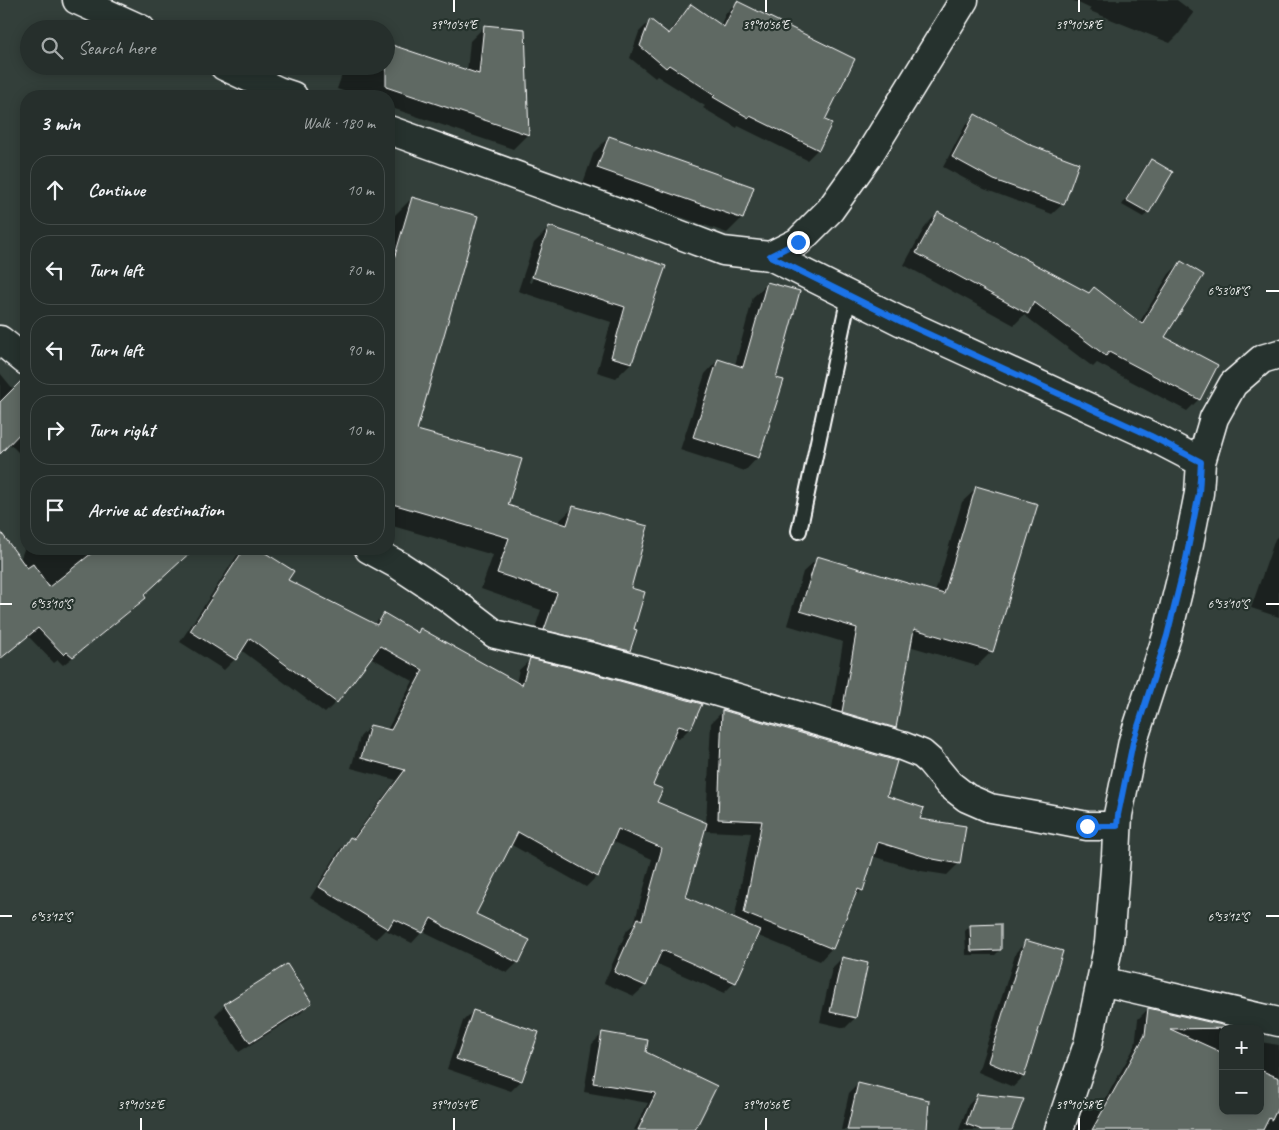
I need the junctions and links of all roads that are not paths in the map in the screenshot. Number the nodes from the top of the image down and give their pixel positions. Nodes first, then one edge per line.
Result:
1 (77, 0) edge
2 (964, 0) edge
3 (121, 20) edge
4 (243, 75) edge
5 (276, 90) edge
6 (395, 132) edge
7 (770, 256) junction
8 (849, 296) junction
9 (0, 340) edge
10 (1279, 354) edge
11 (20, 356) edge
12 (1201, 462) junction
13 (799, 531) dead end
14 (380, 555) edge
15 (1117, 826) junction
16 (1101, 981) junction
17 (1279, 1022) edge
18 (1059, 1130) edge

1 - 3 street
2 - 7 street
4 - 5 street
6 - 7 street
7 - 8 street
8 - 12 street
8 - 13 lane
9 - 11 street
10 - 12 street
12 - 15 street
14 - 15 street
15 - 16 street
16 - 17 street
16 - 18 street

